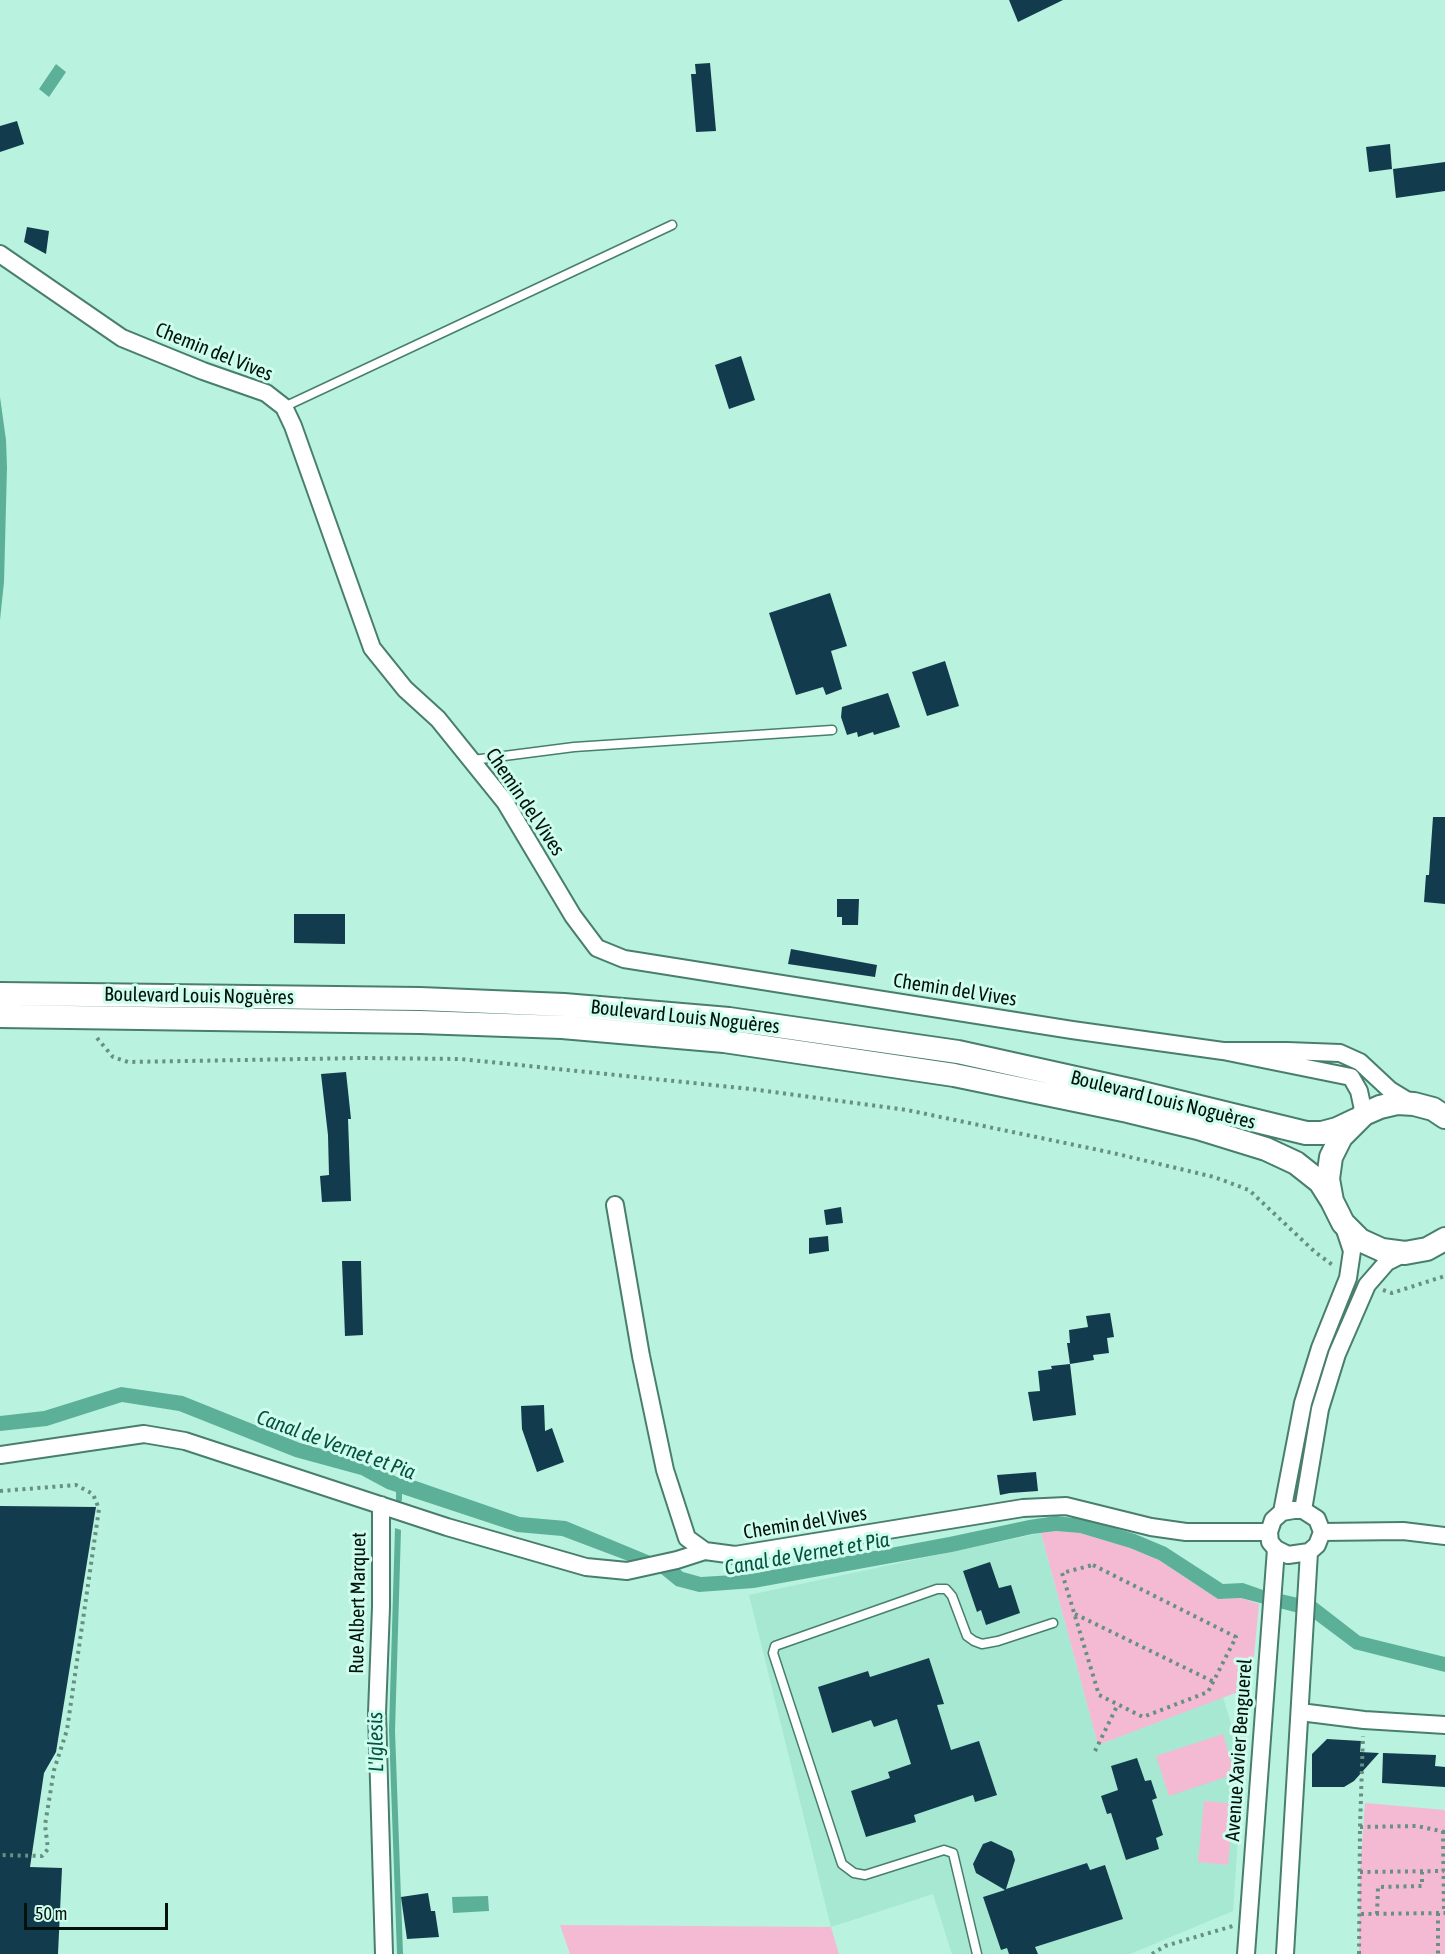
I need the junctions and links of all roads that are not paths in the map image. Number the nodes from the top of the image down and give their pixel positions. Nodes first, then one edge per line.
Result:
1 (672, 225) dead end
2 (0, 254) edge
3 (284, 406) junction
4 (832, 730) dead end
5 (473, 760) junction
6 (7, 994) edge
7 (6, 1016) edge
8 (1223, 1051) junction
9 (1433, 1109) edge
10 (1360, 1117) junction
11 (1332, 1201) junction
12 (615, 1205) dead end
13 (1343, 1223) junction
14 (1445, 1239) edge
15 (1405, 1253) junction
16 (0, 1455) edge
17 (381, 1505) junction
18 (1303, 1510) junction
19 (1282, 1512) junction
20 (1269, 1532) junction
21 (1322, 1532) junction
22 (1445, 1536) edge
23 (1276, 1549) junction
24 (705, 1551) junction
25 (1309, 1552) junction
26 (1053, 1623) dead end
27 (1300, 1712) junction
28 (1445, 1725) edge
29 (384, 1954) edge
30 (977, 1954) edge
31 (1246, 1954) edge
32 (1285, 1954) edge

1 - 3 lane
2 - 3 street, Chemin del Vives
3 - 5 street, Chemin del Vives
4 - 5 lane
5 - 8 street, Chemin del Vives
6 - 10 main road, Boulevard Louis Noguères
7 - 11 main road, Boulevard Louis Noguères
8 - 9 street, Chemin del Vives
8 - 10 street, Chemin del Vives
9 - 10 main road, Boulevard Louis Noguères
10 - 11 main road
11 - 13 main road
12 - 24 street
13 - 15 main road
13 - 19 street
14 - 15 main road
15 - 18 street
16 - 17 street
17 - 24 street
17 - 29 street, Rue Albert Marquet
18 - 19 street
18 - 21 street
19 - 20 street
20 - 23 street
20 - 24 street, Chemin del Vives
21 - 22 street
21 - 25 street
23 - 25 street
23 - 31 street, Avenue Xavier Benguerel
25 - 27 street
26 - 30 lane
27 - 28 street
27 - 32 street

